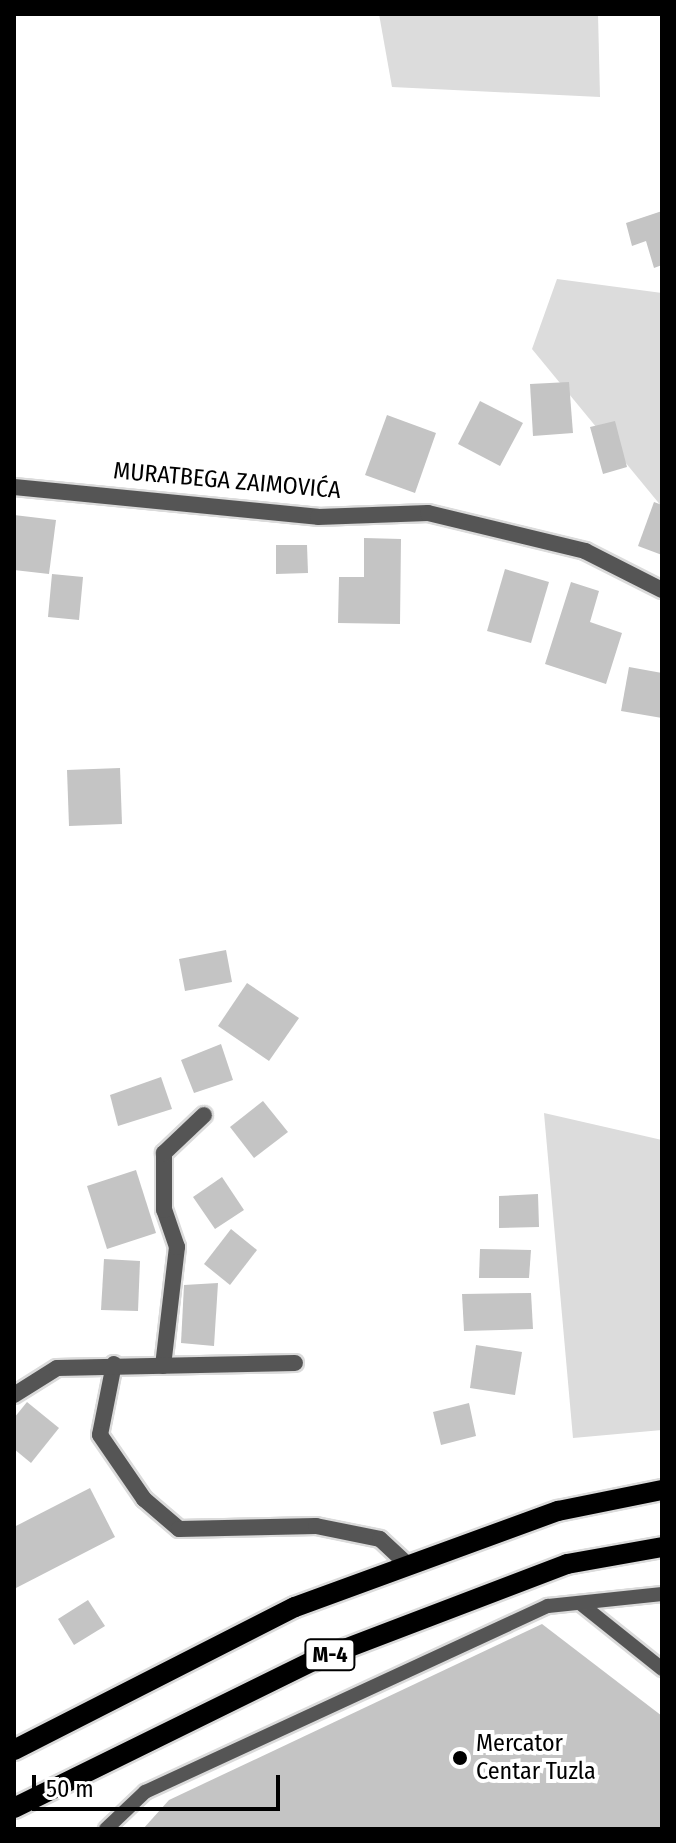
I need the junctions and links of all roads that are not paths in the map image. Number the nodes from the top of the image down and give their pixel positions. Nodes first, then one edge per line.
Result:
1 (14, 487) edge
2 (662, 590) edge
3 (204, 1115) dead end
4 (295, 1363) dead end
5 (114, 1364) junction
6 (163, 1366) junction
7 (14, 1395) edge
8 (662, 1490) edge
9 (662, 1547) edge
10 (408, 1565) junction
11 (662, 1594) edge
12 (580, 1604) junction
13 (662, 1669) edge
14 (14, 1750) edge
15 (14, 1808) edge
16 (106, 1829) edge

1 - 2 street, MURATBEGA ZAIMOVIĆA
3 - 6 street
4 - 6 street
5 - 6 street
5 - 7 street
5 - 10 street
8 - 10 main road, M-4
9 - 15 main road, M-4
10 - 14 main road, M-4
11 - 12 lane
12 - 13 lane
12 - 16 lane

